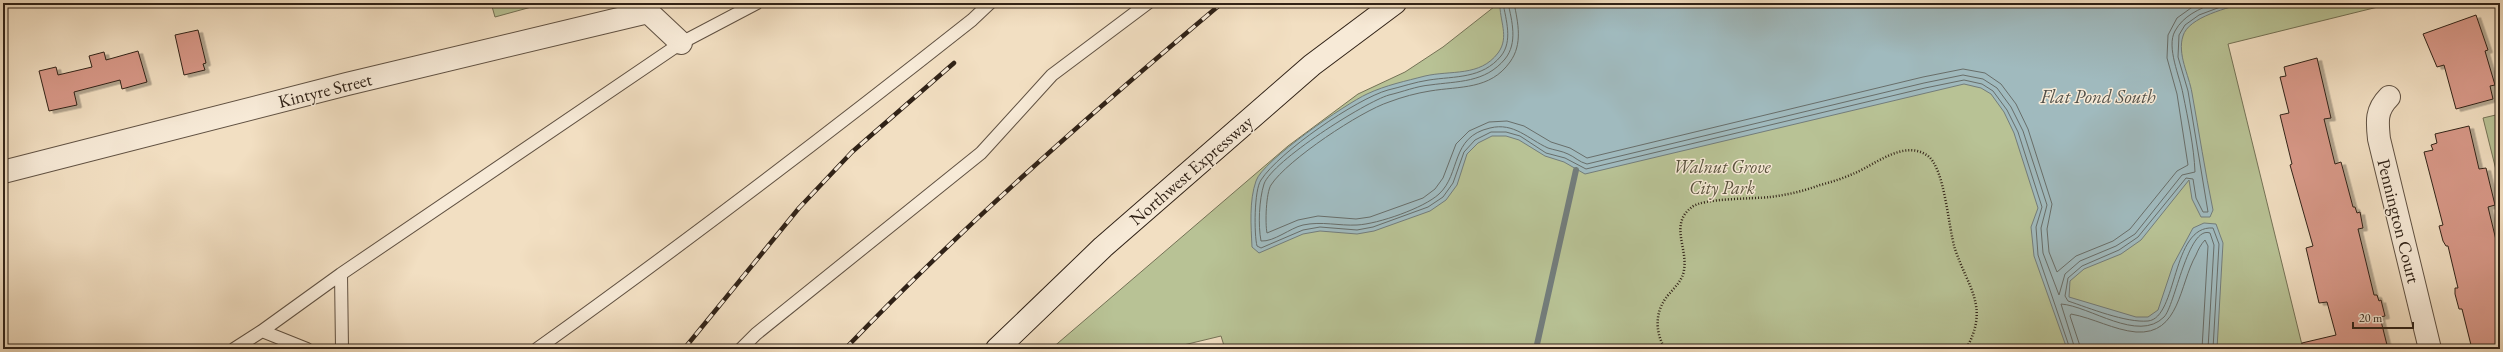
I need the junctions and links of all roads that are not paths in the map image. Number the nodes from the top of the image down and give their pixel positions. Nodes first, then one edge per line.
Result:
1 (757, 3) edge
2 (990, 3) edge
3 (1148, 3) edge
4 (1395, 3) edge
5 (681, 43) junction
6 (2389, 97) dead end
7 (3, 172) edge
8 (341, 274) junction
9 (262, 332) junction
10 (234, 349) edge
11 (307, 349) edge
12 (342, 349) edge
13 (537, 349) edge
14 (741, 349) edge
15 (997, 349) edge
16 (2430, 349) edge

1 - 5 lane
2 - 13 lane
3 - 14 lane
4 - 15 street, Northwest Expressway
5 - 7 street, Kintyre Street
5 - 8 lane
6 - 16 street, Pennington Court
8 - 9 lane
8 - 12 lane
9 - 10 lane
9 - 11 lane

